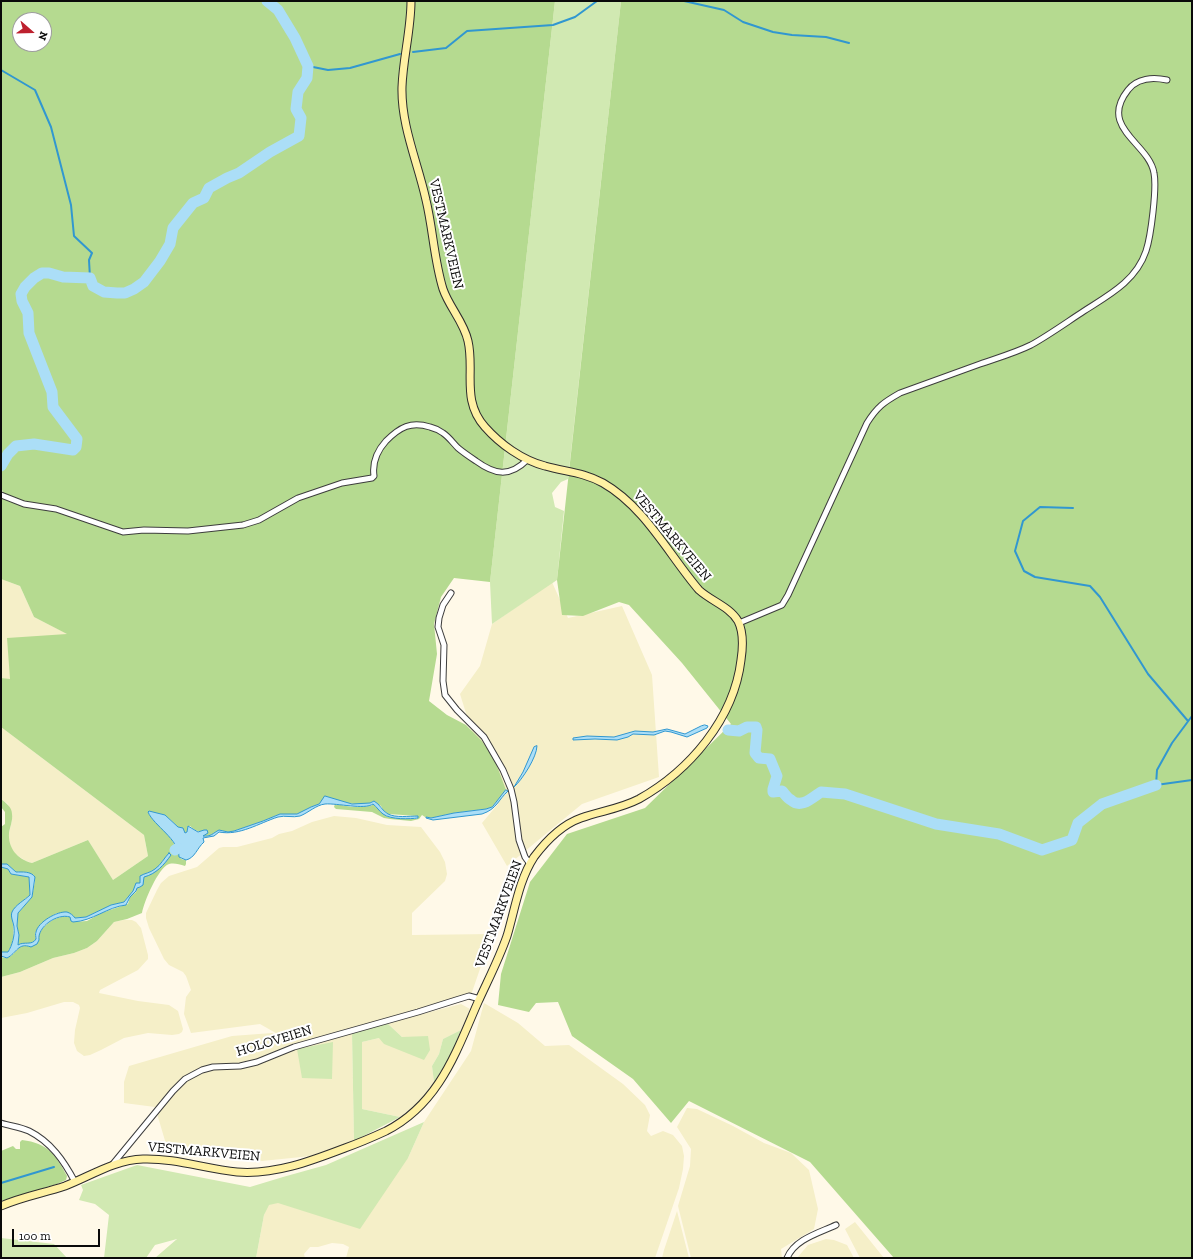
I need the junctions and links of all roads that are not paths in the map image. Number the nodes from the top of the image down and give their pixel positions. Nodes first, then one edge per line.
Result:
1 (411, 1) edge
2 (1167, 80) dead end
3 (526, 460) junction
4 (1, 496) edge
5 (450, 593) dead end
6 (739, 624) junction
7 (530, 864) junction
8 (480, 999) junction
9 (1, 1123) edge
10 (112, 1165) junction
11 (75, 1182) junction
12 (1, 1206) edge
13 (836, 1225) dead end
14 (787, 1258) edge

1 - 3 street, VESTMARKVEIEN
2 - 6 street
3 - 4 street
3 - 6 street, VESTMARKVEIEN
5 - 7 street
6 - 7 street, VESTMARKVEIEN
7 - 8 street, VESTMARKVEIEN
8 - 10 street, HOLOVEIEN
8 - 10 street, VESTMARKVEIEN
9 - 11 street
10 - 11 street, VESTMARKVEIEN
11 - 12 street, VESTMARKVEIEN
13 - 14 street

